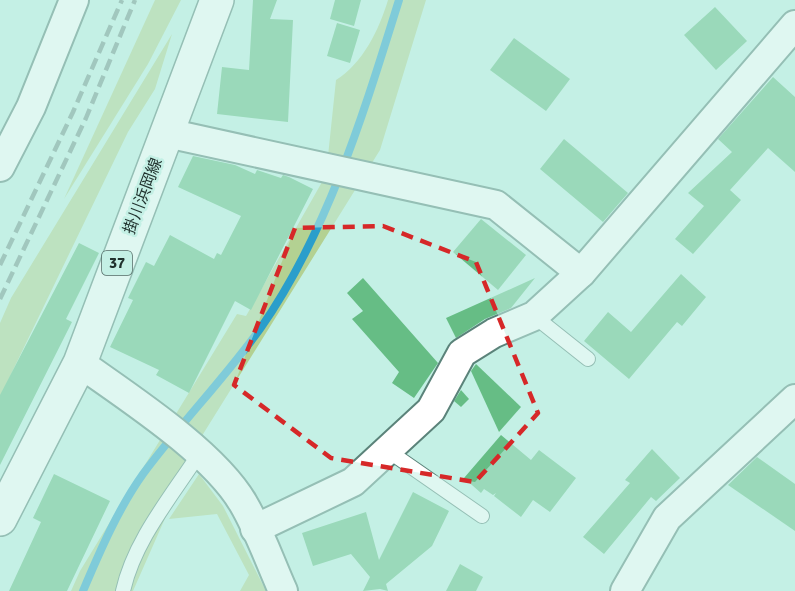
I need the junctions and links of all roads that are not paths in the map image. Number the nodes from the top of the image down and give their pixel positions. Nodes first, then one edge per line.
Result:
1 (74, 0) edge
2 (217, 0) edge
3 (795, 25) edge
4 (167, 133) junction
5 (0, 167) edge
6 (581, 273) junction
7 (534, 316) junction
8 (588, 359) dead end
9 (80, 363) junction
10 (795, 399) edge
11 (387, 450) junction
12 (195, 451) junction
13 (482, 516) dead end
14 (0, 519) edge
15 (255, 530) junction
16 (123, 591) edge
17 (283, 591) edge
18 (625, 591) edge

1 - 5 street
2 - 4 main road, 掛川浜岡線 / 37
3 - 6 street
4 - 6 street
4 - 9 main road, 掛川浜岡線 / 37
6 - 7 street
7 - 8 lane
7 - 11 street
9 - 12 street
9 - 14 main road, 掛川浜岡線 / 37
10 - 18 street
11 - 13 lane
11 - 15 street
12 - 15 street
12 - 16 lane
15 - 17 street

